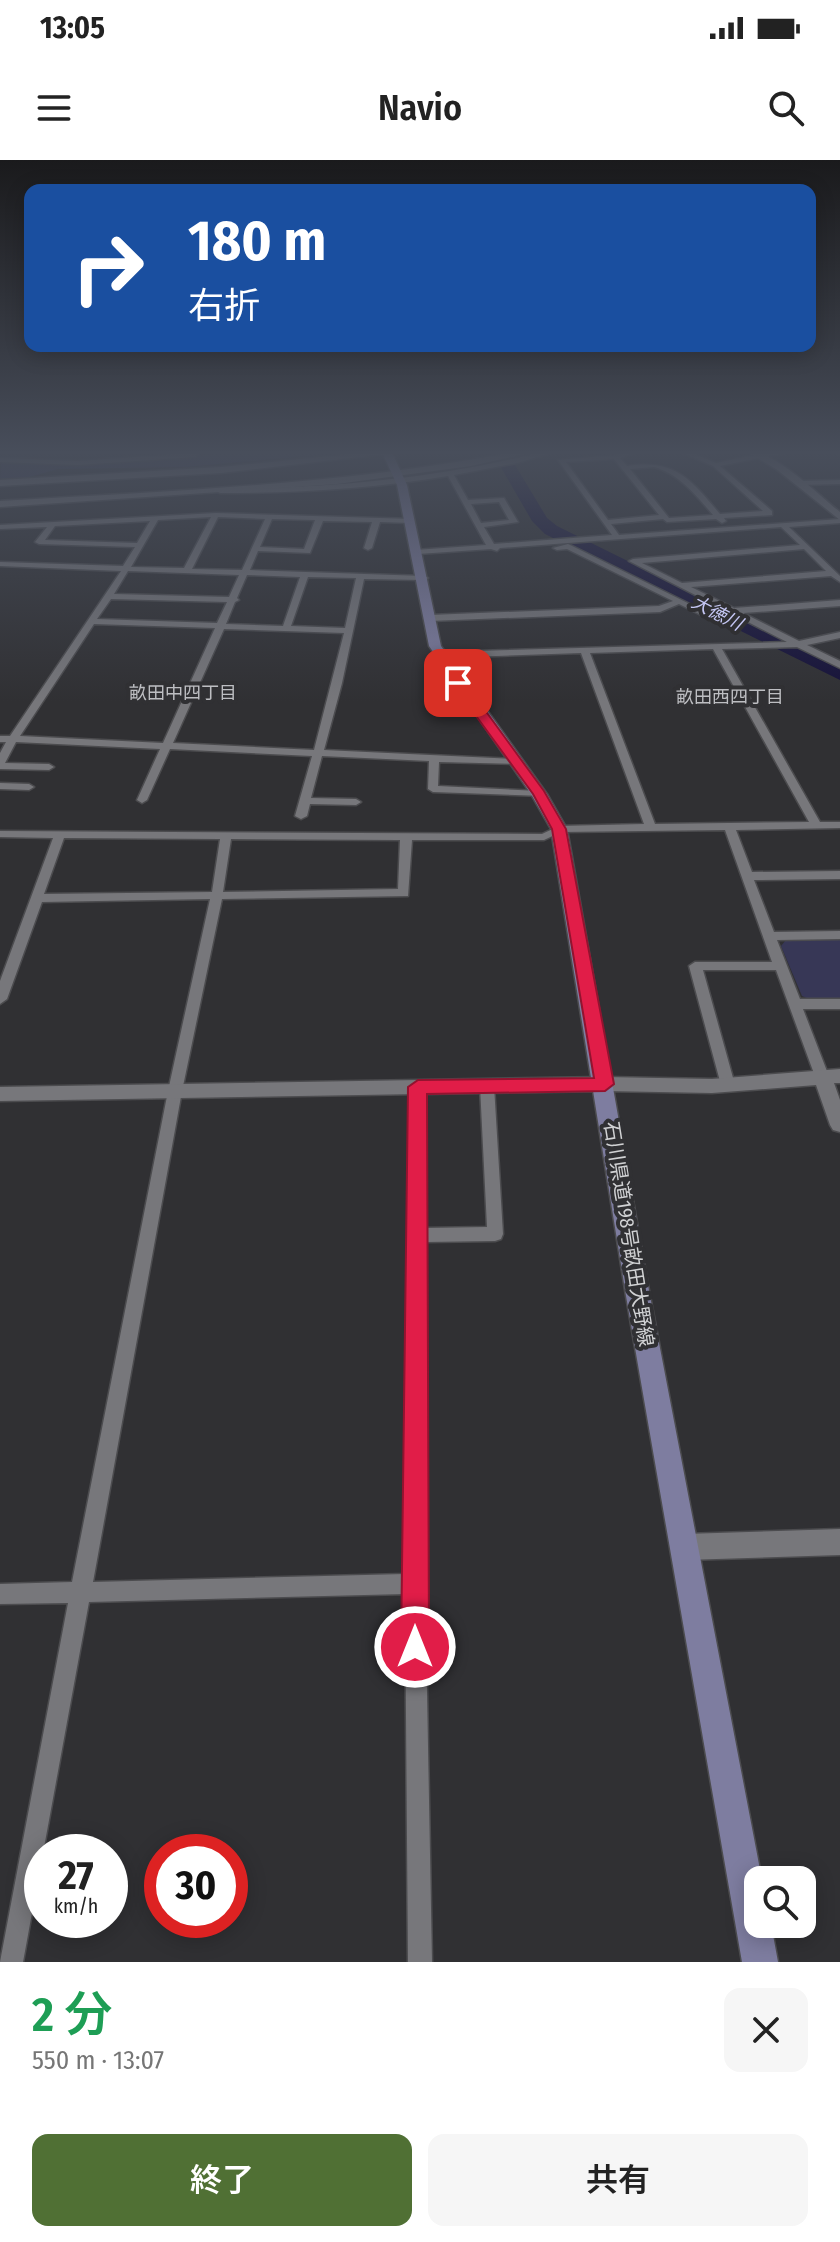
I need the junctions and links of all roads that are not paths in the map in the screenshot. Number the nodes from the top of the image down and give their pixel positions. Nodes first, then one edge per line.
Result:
1 (45, 534) edge
2 (146, 534) edge
3 (206, 534) edge
4 (263, 534) edge
5 (314, 534) edge
6 (372, 534) edge
7 (413, 534) edge
8 (484, 534) edge
9 (615, 534) edge
10 (648, 534) edge
11 (672, 534) edge
12 (793, 534) edge
13 (617, 537) junction
14 (678, 540) dead end
15 (140, 545) junction
16 (491, 546) junction
17 (806, 547) junction
18 (368, 548) dead end
19 (685, 548) dead end
20 (257, 549) junction
21 (418, 552) junction
22 (692, 556) junction
23 (2, 567) edge
24 (126, 569) junction
25 (187, 570) junction
26 (247, 572) junction
27 (832, 573) junction
28 (305, 574) junction
29 (361, 576) junction
30 (424, 578) junction
31 (840, 580) edge
32 (681, 585) junction
33 (108, 596) junction
34 (235, 600) junction
35 (680, 601) junction
36 (840, 603) edge
37 (733, 611) junction
38 (704, 613) dead end
39 (430, 618) junction
40 (91, 621) junction
41 (222, 628) junction
42 (286, 629) junction
43 (349, 631) junction
44 (840, 635) edge
45 (794, 644) junction
46 (716, 646) junction
47 (584, 650) junction
48 (440, 655) junction
49 (840, 665) edge
50 (0, 739) edge
51 (13, 739) junction
52 (167, 746) junction
53 (318, 753) junction
54 (434, 758) junction
55 (517, 762) junction
56 (0, 763) edge
57 (49, 767) dead end
58 (0, 786) edge
59 (29, 787) dead end
60 (539, 794) junction
61 (142, 800) dead end
62 (305, 801) junction
63 (356, 802) dead end
64 (301, 816) dead end
65 (816, 825) junction
66 (840, 825) edge
67 (650, 826) junction
68 (729, 826) junction
69 (559, 829) junction
70 (0, 834) edge
71 (60, 835) junction
72 (226, 835) junction
73 (406, 836) junction
74 (840, 875) edge
75 (748, 876) junction
76 (217, 895) junction
77 (37, 898) junction
78 (840, 935) edge
79 (769, 936) junction
80 (781, 966) junction
81 (0, 999) edge
82 (795, 1004) junction
83 (840, 1004) edge
84 (831, 1078) edge
85 (605, 1084) junction
86 (728, 1085) junction
87 (487, 1086) junction
88 (418, 1087) junction
89 (175, 1091) junction
90 (0, 1094) edge
91 (840, 1125) edge
92 (417, 1235) junction
93 (840, 1542) edge
94 (685, 1547) junction
95 (415, 1584) junction
96 (81, 1593) junction
97 (0, 1594) edge
98 (11, 1962) edge
99 (420, 1962) edge
100 (760, 1962) edge

1 - 15 street
2 - 15 street
3 - 25 street
4 - 20 street
5 - 20 street
6 - 18 street
7 - 21 main road, 石川県道198号畝田大野線
8 - 16 street
9 - 13 street
10 - 13 street
11 - 14 street
12 - 17 street
13 - 16 street
15 - 24 street
16 - 21 street
16 - 35 street
17 - 22 street
17 - 27 street
19 - 22 street
20 - 26 street
21 - 30 main road, 石川県道198号畝田大野線
22 - 32 street
23 - 24 street
24 - 25 street
24 - 33 street
25 - 26 street
26 - 28 street
26 - 34 street
27 - 31 street
27 - 32 street
28 - 29 street
28 - 42 street
29 - 30 street
29 - 43 street
30 - 39 main road, 石川県道198号畝田大野線
32 - 37 street
33 - 34 street
33 - 40 street
34 - 41 street
35 - 38 street
35 - 39 street
36 - 37 street
37 - 45 street
39 - 48 main road, 石川県道198号畝田大野線
40 - 41 street
40 - 51 street
41 - 42 street
41 - 52 street
42 - 43 street
43 - 53 street
44 - 45 street
45 - 46 street
45 - 49 street
46 - 47 street
46 - 65 street
47 - 48 street
47 - 67 street
48 - 55 main road, 石川県道198号畝田大野線
50 - 51 street
51 - 52 street
51 - 56 street
52 - 53 street
52 - 61 street
53 - 54 street
53 - 62 street
54 - 55 street
54 - 60 street
55 - 60 main road, 石川県道198号畝田大野線
56 - 57 street
58 - 59 street
60 - 69 main road, 石川県道198号畝田大野線
62 - 63 street
62 - 64 street
65 - 66 street
65 - 68 street
67 - 68 street
67 - 69 street
68 - 75 street
69 - 73 street
69 - 85 main road, 石川県道198号畝田大野線
70 - 71 street
71 - 72 street
71 - 77 street
72 - 73 street
72 - 76 street
73 - 76 street
74 - 75 street
75 - 79 street
76 - 77 street
76 - 89 street
77 - 81 street
78 - 79 street
79 - 80 street
80 - 82 street
80 - 86 street
82 - 83 street
82 - 84 street
84 - 86 street
84 - 91 street
85 - 86 street
85 - 87 street
85 - 94 main road, 石川県道198号畝田大野線
87 - 88 street
87 - 92 street
88 - 89 street
88 - 92 street
89 - 90 street
89 - 96 street
92 - 95 street
93 - 94 street
94 - 100 main road, 石川県道198号畝田大野線
95 - 96 street
95 - 99 street
96 - 97 street
96 - 98 street

